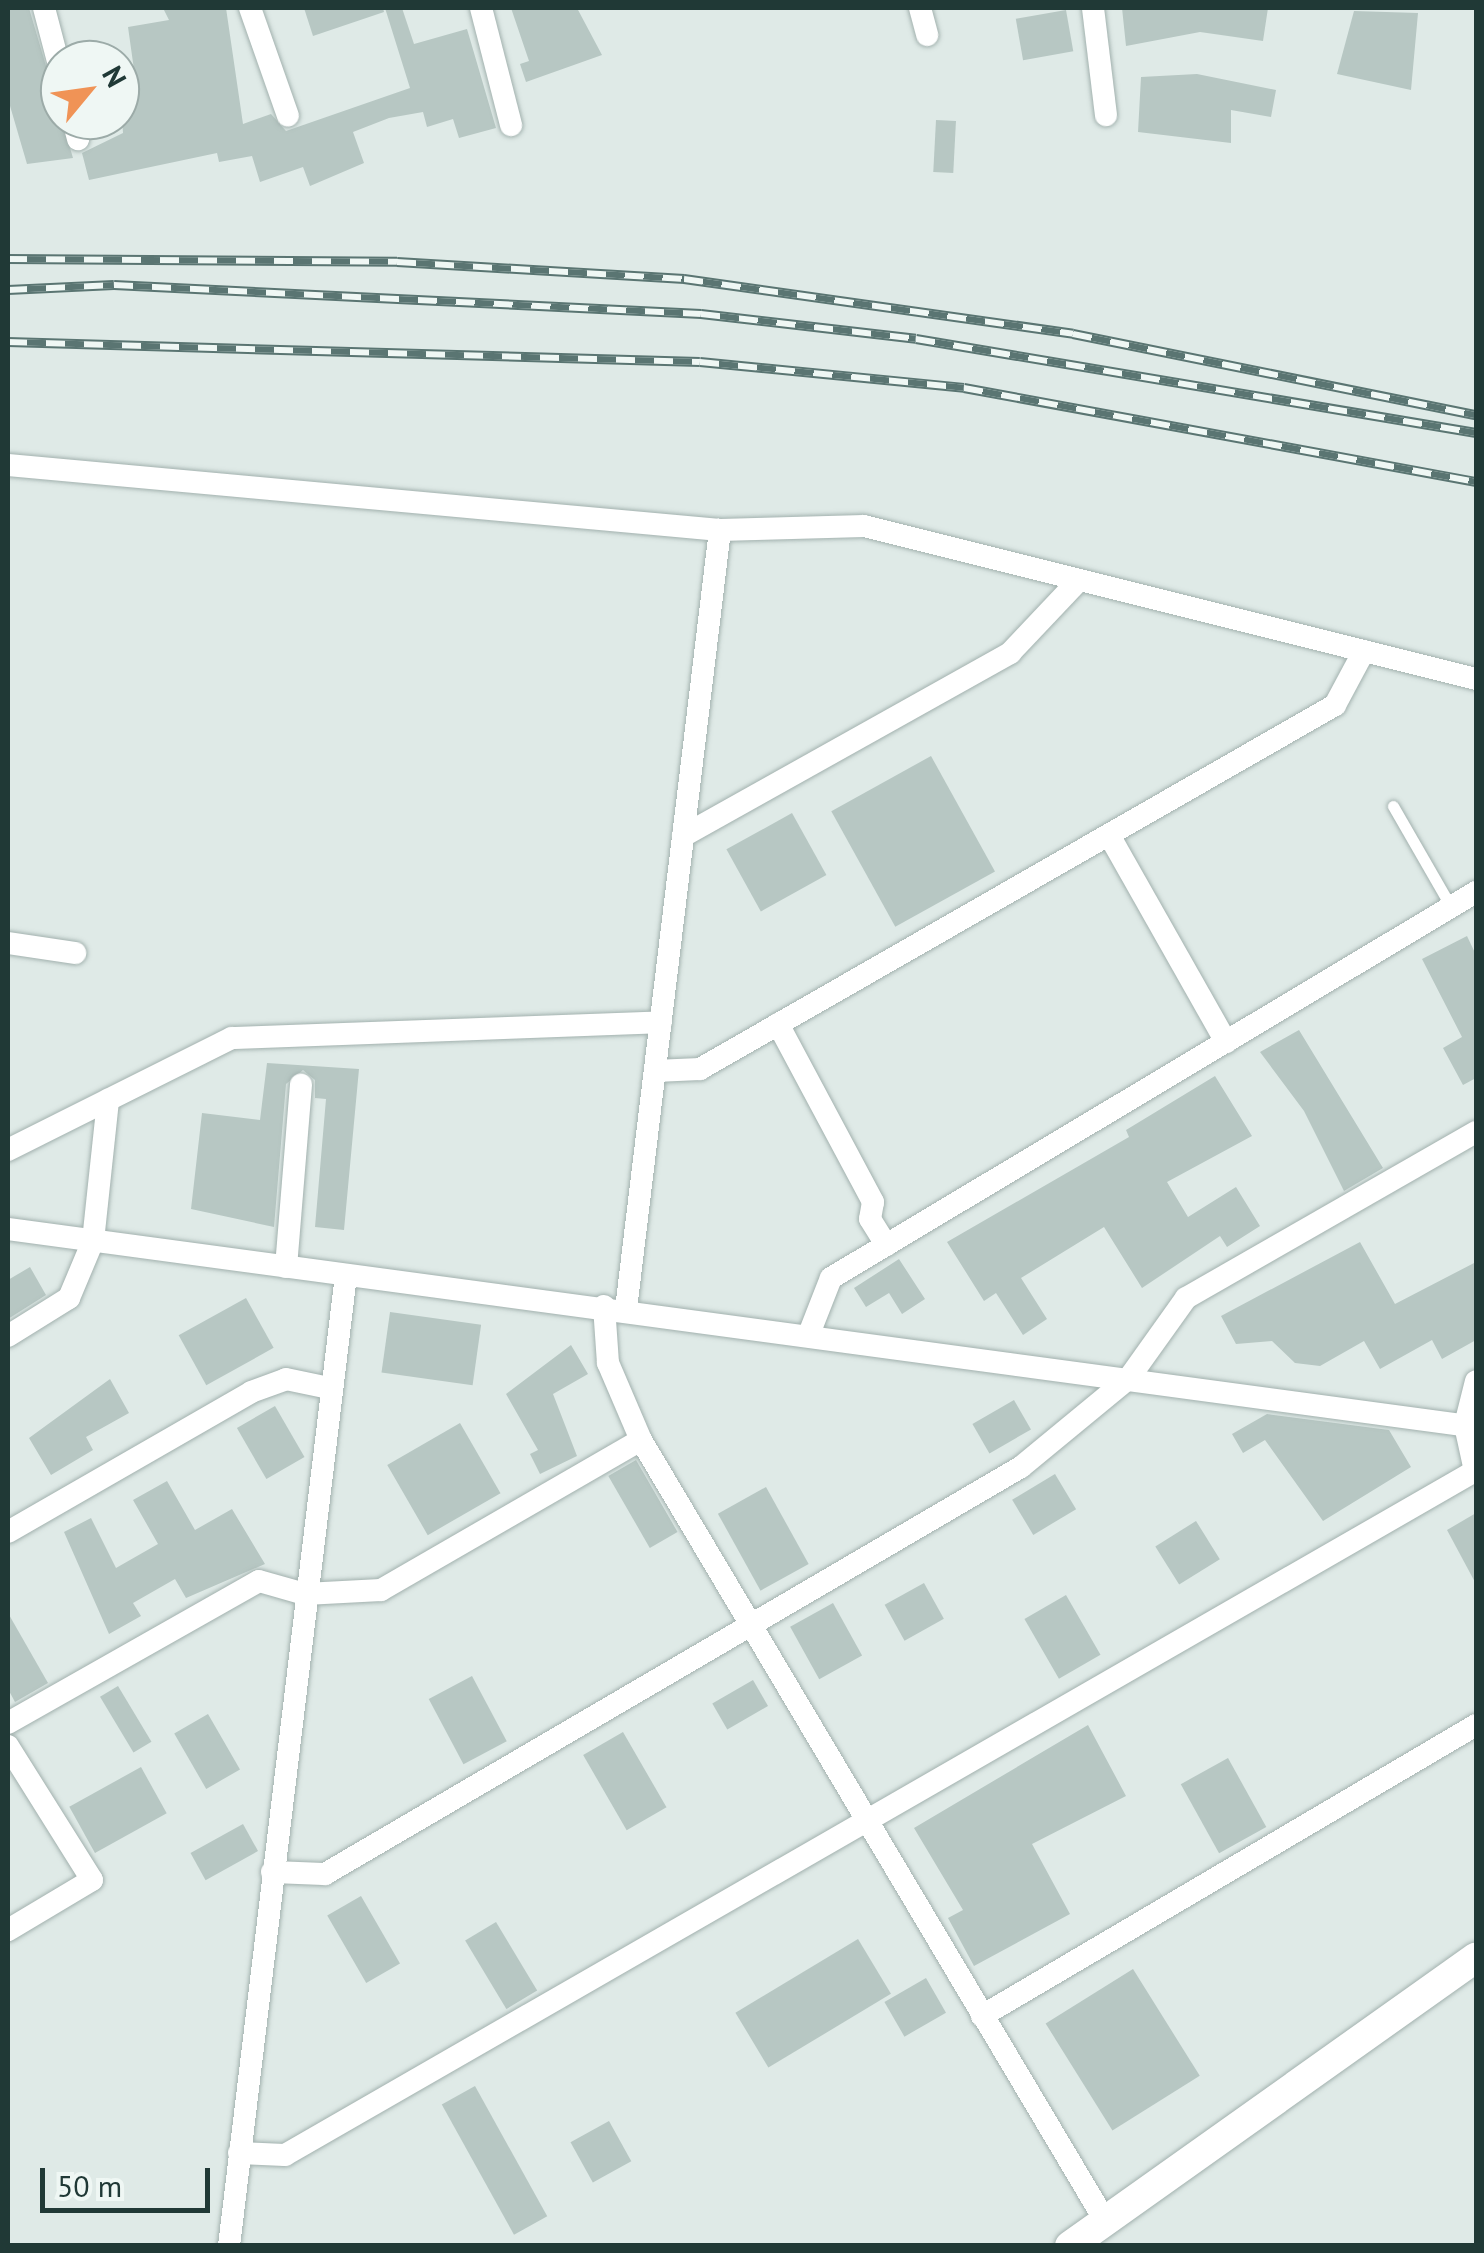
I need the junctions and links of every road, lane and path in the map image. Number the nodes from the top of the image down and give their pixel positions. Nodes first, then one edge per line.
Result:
1 (44, 8) edge
2 (250, 8) edge
3 (481, 8) edge
4 (920, 8) edge
5 (1093, 8) edge
6 (927, 35) dead end
7 (52, 40) edge
8 (1106, 115) dead end
9 (288, 116) dead end
10 (510, 125) dead end
11 (8, 465) edge
12 (720, 530) junction
13 (1079, 580) junction
14 (1364, 651) junction
15 (1476, 679) edge
16 (1394, 806) dead end
17 (1108, 834) junction
18 (683, 836) junction
19 (1476, 892) edge
20 (1451, 907) junction
21 (8, 942) edge
22 (75, 953) dead end
23 (660, 1022) junction
24 (778, 1024) junction
25 (1226, 1042) junction
26 (655, 1071) junction
27 (300, 1084) dead end
28 (108, 1100) junction
29 (1476, 1132) edge
30 (8, 1150) edge
31 (8, 1229) edge
32 (92, 1241) junction
33 (886, 1245) junction
34 (286, 1267) junction
35 (346, 1275) junction
36 (615, 1307) junction
37 (809, 1334) junction
38 (8, 1336) edge
39 (1129, 1378) junction
40 (1476, 1381) edge
41 (329, 1388) junction
42 (1471, 1426) edge
43 (642, 1440) junction
44 (8, 1532) edge
45 (305, 1594) junction
46 (749, 1622) junction
47 (8, 1723) edge
48 (1476, 1725) edge
49 (8, 1746) edge
50 (868, 1824) junction
51 (272, 1872) junction
52 (8, 1930) edge
53 (1476, 1957) edge
54 (982, 2016) junction
55 (239, 2153) junction
56 (1104, 2220) junction
57 (228, 2246) edge
58 (1070, 2246) edge

1 - 7 street
2 - 9 street
3 - 10 street
4 - 6 street
5 - 8 street
11 - 12 street
12 - 13 street
12 - 18 street
13 - 14 street
13 - 18 street
14 - 15 street
14 - 17 street
16 - 20 lane
17 - 24 street
17 - 25 street
18 - 23 street
19 - 20 street
20 - 25 street
21 - 22 street
23 - 26 street
23 - 28 street
24 - 26 street
24 - 33 street
25 - 33 street
26 - 36 street
27 - 34 street
28 - 30 street
28 - 32 street
29 - 39 street
31 - 32 street
32 - 34 street
32 - 38 street
33 - 37 street
34 - 35 street
35 - 36 street
35 - 41 street
36 - 37 street
36 - 43 street
37 - 39 street
39 - 42 street
39 - 46 street
40 - 42 street
41 - 44 street
41 - 45 street
42 - 50 street
43 - 45 street
43 - 46 street
45 - 47 street
45 - 51 street
46 - 50 street
46 - 51 street
48 - 54 street
49 - 52 street
50 - 54 street
50 - 55 street
51 - 55 street
53 - 56 street
54 - 56 street
55 - 57 street
56 - 58 street

